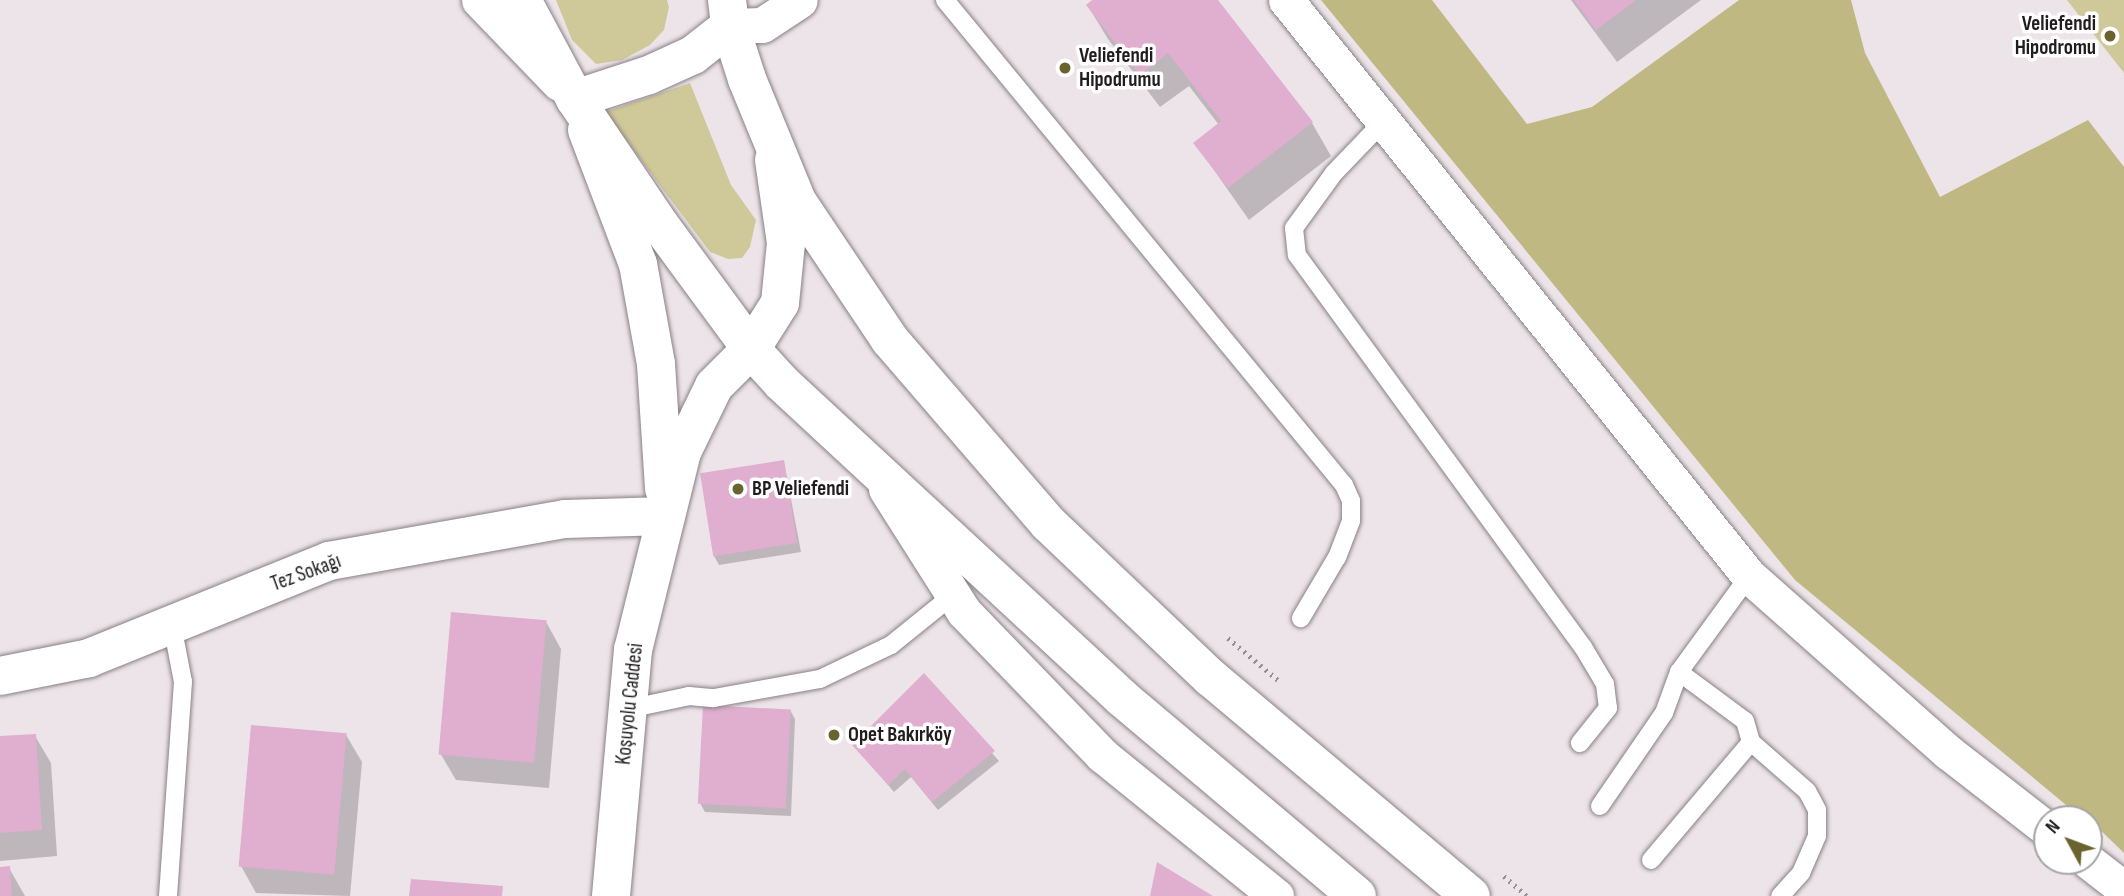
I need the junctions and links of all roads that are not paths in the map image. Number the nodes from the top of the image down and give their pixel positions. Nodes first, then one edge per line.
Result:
1 (478, 0) edge
2 (800, 0) edge
3 (945, 0) edge
4 (1286, 0) edge
5 (729, 13) edge
6 (528, 14) edge
7 (575, 99) junction
8 (1383, 122) junction
9 (771, 138) junction
10 (751, 349) junction
11 (870, 463) junction
12 (666, 516) junction
13 (1749, 576) junction
14 (953, 595) junction
15 (1301, 618) dead end
16 (172, 625) junction
17 (1679, 672) junction
18 (0, 676) edge
19 (628, 709) junction
20 (1751, 742) junction
21 (1580, 743) dead end
22 (1600, 806) dead end
23 (2033, 818) edge
24 (1651, 860) dead end
25 (2103, 873) edge
26 (1484, 883) edge
27 (2124, 889) edge
28 (168, 896) edge
29 (611, 896) edge
30 (1276, 896) edge
31 (1357, 896) edge
32 (1780, 896) edge

1 - 7 street
2 - 5 street
3 - 15 lane
4 - 8 street
5 - 7 main road
5 - 9 main road
6 - 7 main road
7 - 10 main road
7 - 12 main road
8 - 13 street
8 - 21 lane
9 - 10 main road, Koşuyolu Caddesi
9 - 26 main road
10 - 11 main road
10 - 12 main road, Koşuyolu Caddesi
11 - 14 street
11 - 31 main road
12 - 16 main road, Tez Sokağı
12 - 19 main road, Koşuyolu Caddesi
13 - 17 lane
13 - 23 street
14 - 19 lane
14 - 30 street
16 - 18 main road, Tez Sokağı
16 - 28 lane
17 - 20 lane
17 - 22 lane
19 - 29 main road, Koşuyolu Caddesi
20 - 24 lane
20 - 32 lane
25 - 27 street

